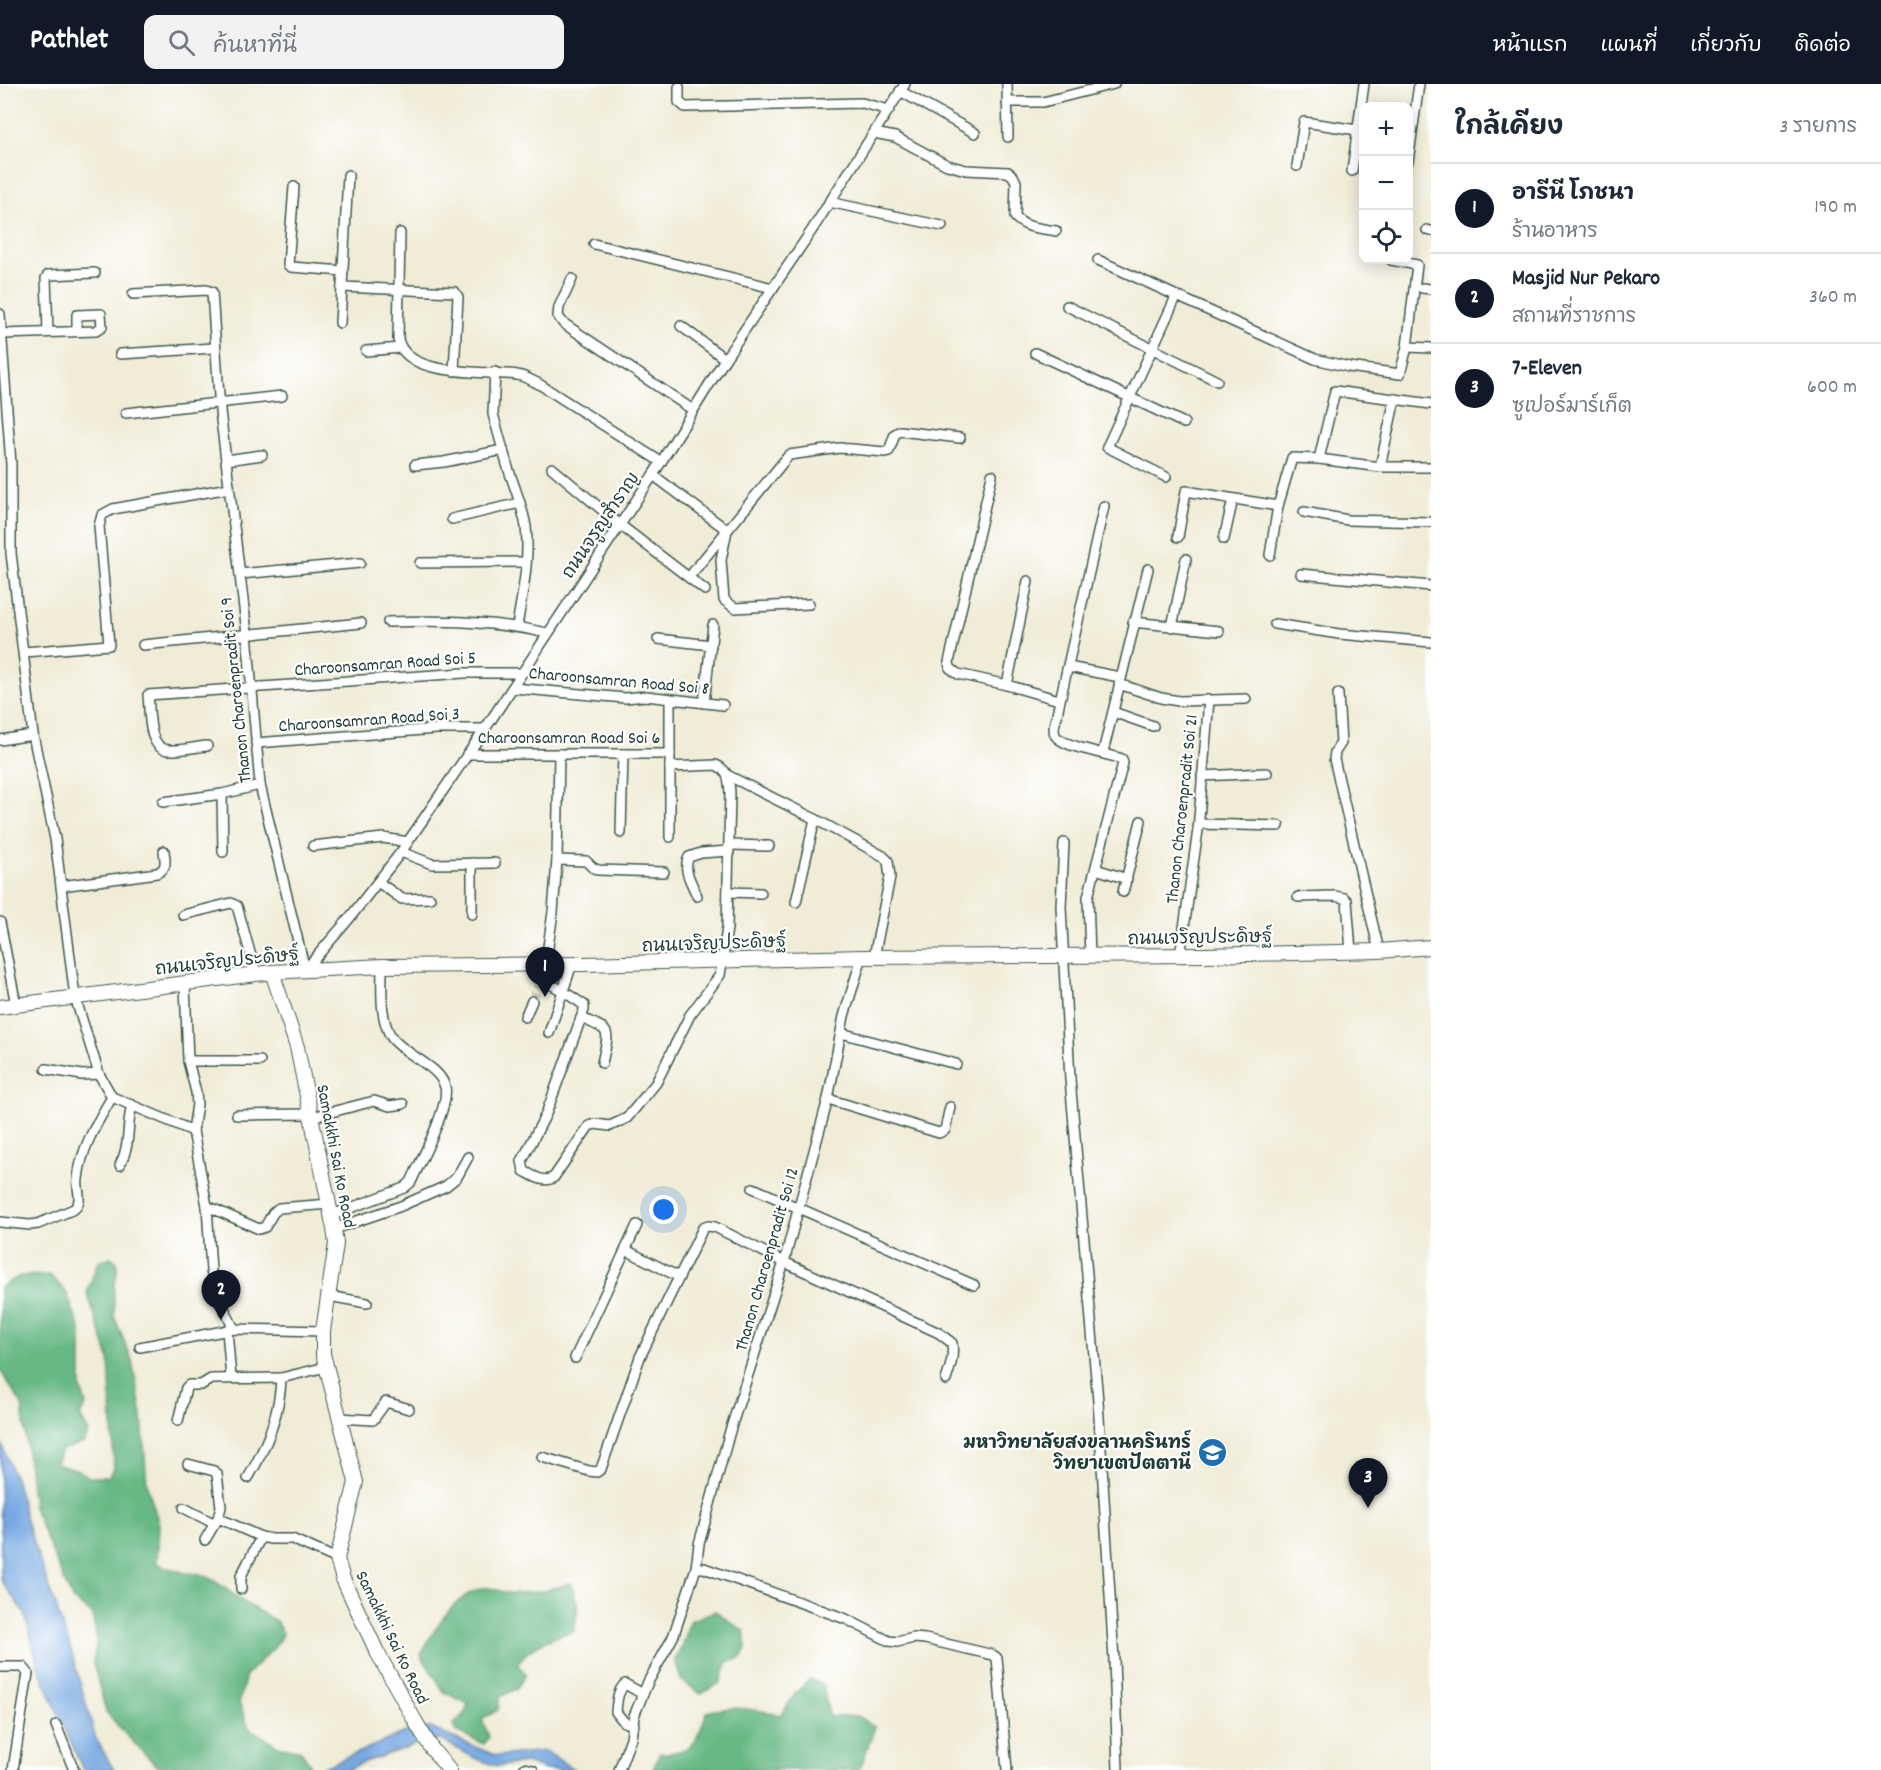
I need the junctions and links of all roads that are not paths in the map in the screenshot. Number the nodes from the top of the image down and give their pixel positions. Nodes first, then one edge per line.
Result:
1 (1006, 84) edge
2 (1113, 84) edge
3 (1364, 84) edge
4 (1419, 84) edge
5 (679, 87) dead end
6 (902, 88) edge
7 (1007, 102) junction
8 (1362, 102) edge
9 (889, 110) junction
10 (1413, 120) edge
11 (1359, 131) edge
12 (874, 133) junction
13 (975, 133) dead end
14 (1359, 136) edge
15 (1008, 137) dead end
16 (1297, 165) dead end
17 (1352, 171) dead end
18 (348, 175) dead end
19 (294, 187) dead end
20 (830, 202) junction
21 (942, 226) dead end
22 (1056, 231) dead end
23 (400, 232) dead end
24 (594, 244) dead end
25 (1098, 261) dead end
26 (1409, 264) edge
27 (343, 270) junction
28 (95, 273) dead end
29 (573, 279) dead end
30 (342, 287) junction
31 (773, 288) junction
32 (399, 289) junction
33 (133, 294) dead end
34 (1176, 297) junction
35 (1067, 306) dead end
36 (0, 314) edge
37 (340, 323) dead end
38 (681, 326) dead end
39 (77, 331) dead end
40 (48, 332) junction
41 (2, 334) junction
42 (1407, 347) junction
43 (214, 348) junction
44 (400, 348) junction
45 (1431, 348) edge
46 (1153, 349) junction
47 (366, 351) dead end
48 (1035, 353) dead end
49 (120, 354) dead end
50 (725, 359) junction
51 (454, 371) junction
52 (495, 372) junction
53 (1217, 381) dead end
54 (282, 396) dead end
55 (1131, 399) junction
56 (1395, 399) junction
57 (219, 402) junction
58 (1431, 404) edge
59 (693, 410) junction
60 (126, 413) dead end
61 (1184, 423) dead end
62 (960, 438) dead end
63 (503, 450) junction
64 (262, 455) dead end
65 (1319, 459) junction
66 (226, 460) junction
67 (661, 462) junction
68 (414, 465) dead end
69 (1380, 467) junction
70 (1431, 467) edge
71 (552, 468) dead end
72 (653, 475) junction
73 (993, 475) dead end
74 (1166, 477) dead end
75 (229, 488) junction
76 (1233, 499) junction
77 (520, 503) junction
78 (1104, 506) dead end
79 (1278, 506) junction
80 (1304, 512) dead end
81 (453, 519) dead end
82 (1431, 522) edge
83 (619, 524) junction
84 (727, 530) junction
85 (1178, 537) dead end
86 (1224, 539) dead end
87 (1270, 555) dead end
88 (1186, 559) dead end
89 (525, 562) junction
90 (360, 563) dead end
91 (420, 563) dead end
92 (1148, 569) dead end
93 (240, 574) junction
94 (1301, 574) dead end
95 (689, 577) junction
96 (1028, 581) dead end
97 (1431, 586) edge
98 (705, 590) dead end
99 (809, 604) dead end
100 (388, 622) dead end
101 (1133, 622) junction
102 (361, 623) dead end
103 (1275, 624) dead end
104 (713, 625) dead end
105 (517, 626) junction
106 (1172, 627) junction
107 (1219, 631) dead end
108 (247, 633) junction
109 (547, 633) junction
110 (658, 639) dead end
111 (1431, 642) edge
112 (143, 645) dead end
113 (711, 645) junction
114 (24, 652) junction
115 (1068, 667) junction
116 (522, 673) junction
117 (1120, 680) junction
118 (1007, 685) junction
119 (513, 688) junction
120 (252, 690) junction
121 (1338, 694) dead end
122 (670, 699) junction
123 (1246, 699) dead end
124 (1059, 700) junction
125 (1209, 700) junction
126 (704, 703) junction
127 (723, 705) dead end
128 (1113, 712) junction
129 (1153, 726) dead end
130 (485, 729) junction
131 (33, 735) junction
132 (0, 740) edge
133 (256, 743) junction
134 (207, 746) dead end
135 (1103, 752) junction
136 (467, 754) junction
137 (559, 754) junction
138 (623, 754) junction
139 (670, 754) junction
140 (670, 767) junction
141 (1267, 773) dead end
142 (729, 776) junction
143 (1202, 776) junction
144 (260, 785) junction
145 (222, 794) junction
146 (164, 802) dead end
147 (815, 819) junction
148 (1141, 821) dead end
149 (1199, 824) junction
150 (1279, 826) dead end
151 (621, 833) dead end
152 (670, 837) dead end
153 (408, 842) junction
154 (1065, 843) dead end
155 (313, 846) dead end
156 (769, 846) dead end
157 (729, 848) junction
158 (164, 851) dead end
159 (223, 852) dead end
160 (401, 852) junction
161 (557, 860) junction
162 (472, 863) junction
163 (495, 863) dead end
164 (1096, 869) junction
165 (664, 872) dead end
166 (1127, 879) junction
167 (378, 882) junction
168 (61, 886) junction
169 (728, 892) junction
170 (1123, 892) dead end
171 (761, 893) dead end
172 (697, 896) dead end
173 (1298, 897) dead end
174 (430, 898) dead end
175 (796, 902) dead end
176 (472, 914) dead end
177 (183, 915) dead end
178 (0, 922) edge
179 (1431, 947) edge
180 (1351, 951) junction
181 (1379, 951) junction
182 (1064, 956) junction
183 (1090, 956) junction
184 (1180, 956) junction
185 (868, 957) junction
186 (723, 960) junction
187 (546, 964) junction
188 (572, 964) junction
189 (382, 966) junction
190 (305, 970) junction
191 (272, 972) junction
192 (256, 974) junction
193 (185, 984) junction
194 (563, 991) junction
195 (75, 997) junction
196 (532, 1001) tunnel mouth
197 (15, 1005) junction
198 (0, 1007) edge
199 (525, 1017) dead end
200 (580, 1018) junction
201 (549, 1033) dead end
202 (842, 1033) junction
203 (260, 1061) dead end
204 (188, 1062) junction
205 (602, 1063) dead end
206 (956, 1065) dead end
207 (46, 1069) dead end
208 (99, 1074) junction
209 (112, 1097) junction
210 (828, 1099) junction
211 (403, 1104) dead end
212 (132, 1105) junction
213 (950, 1107) dead end
214 (237, 1115) dead end
215 (312, 1116) junction
216 (193, 1131) junction
217 (468, 1157) dead end
218 (120, 1165) dead end
219 (753, 1188) dead end
220 (207, 1206) junction
221 (331, 1209) junction
222 (798, 1209) junction
223 (0, 1222) edge
224 (637, 1225) dead end
225 (334, 1229) junction
226 (626, 1250) junction
227 (784, 1262) junction
228 (679, 1277) junction
229 (974, 1285) dead end
230 (329, 1296) junction
231 (368, 1303) dead end
232 (231, 1329) junction
233 (323, 1331) junction
234 (140, 1347) dead end
235 (575, 1358) dead end
236 (326, 1367) junction
237 (231, 1378) junction
238 (281, 1378) junction
239 (946, 1380) dead end
240 (409, 1409) dead end
241 (339, 1418) junction
242 (178, 1421) dead end
243 (542, 1457) dead end
244 (188, 1464) dead end
245 (248, 1478) dead end
246 (184, 1508) dead end
247 (216, 1521) junction
248 (261, 1537) junction
249 (205, 1540) dead end
250 (337, 1559) junction
251 (696, 1568) junction
252 (241, 1589) dead end
253 (0, 1667) edge
254 (643, 1694) junction
255 (56, 1725) dead end
256 (634, 1725) junction
257 (13, 1770) edge
258 (74, 1770) edge
259 (449, 1770) edge
260 (524, 1770) edge
261 (533, 1770) edge
262 (620, 1770) edge
263 (1007, 1770) edge
264 (1118, 1770) edge

1 - 7 street
2 - 7 street
3 - 8 street
4 - 10 street
5 - 9 street
6 - 9 street, ถนนจรูญสำราญ
6 - 13 street
7 - 15 street
9 - 12 street, ถนนจรูญสำราญ
11 - 16 street
12 - 20 street, ถนนจรูญสำราญ
12 - 22 street
14 - 17 street
18 - 27 street
19 - 27 street
20 - 21 street
20 - 31 street, ถนนจรูญสำราญ
23 - 32 street
24 - 31 street
25 - 34 street
26 - 42 street
27 - 30 street
28 - 40 street
29 - 59 street
30 - 32 street
30 - 37 street
31 - 50 street, ถนนจรูญสำราญ
32 - 44 street
32 - 51 street
33 - 43 street, Thanon Charoenpradit Soi 9
34 - 42 street
34 - 46 street
35 - 46 street
36 - 41 street
38 - 50 street
39 - 40 street
40 - 41 street
41 - 114 street
42 - 45 street
43 - 49 street
43 - 57 street, Thanon Charoenpradit Soi 9
44 - 47 street
44 - 51 street
46 - 53 street
46 - 55 street
48 - 55 street
50 - 59 street, ถนนจรูญสำราญ
51 - 52 street
52 - 63 street
52 - 67 street
54 - 57 street
55 - 61 street
55 - 74 street
56 - 58 street
56 - 65 street
56 - 69 street
57 - 60 street
57 - 66 street, Thanon Charoenpradit Soi 9
59 - 67 street, ถนนจรูญสำราญ
62 - 84 street
63 - 68 street
63 - 77 street
64 - 66 street
65 - 69 street
65 - 79 street
66 - 75 street, Thanon Charoenpradit Soi 9
67 - 72 street, ถนนจรูญสำราญ
69 - 70 street
71 - 83 street
72 - 83 street, ถนนจรูญสำราญ
72 - 84 street
73 - 118 street
75 - 93 street, Thanon Charoenpradit Soi 9
75 - 114 street
76 - 79 street
76 - 85 street
76 - 86 street
77 - 81 street
77 - 89 street
78 - 115 street
79 - 87 street
80 - 82 street
83 - 95 street
83 - 109 street, ถนนจรูญสำราญ
84 - 95 street
84 - 99 street
88 - 106 street
89 - 91 street
89 - 105 street
90 - 93 street
92 - 101 street
93 - 108 street, Thanon Charoenpradit Soi 9
94 - 97 street
95 - 98 street
96 - 118 street
100 - 105 street
101 - 106 street
101 - 117 street
102 - 108 street
103 - 111 street
104 - 113 street
105 - 109 street
106 - 107 street
108 - 112 street
108 - 120 street, Thanon Charoenpradit Soi 9
109 - 116 street, ถนนจรูญสำราญ
110 - 113 street
113 - 126 street
114 - 131 street
115 - 117 street
115 - 124 street
116 - 119 street, ถนนจรูญสำราญ
116 - 120 street, Charoonsamran Road Soi 5
117 - 125 street
117 - 128 street
118 - 124 street
119 - 122 street, Charoonsamran Road Soi 8
119 - 130 street, ถนนจรูญสำราญ
120 - 133 street, Thanon Charoenpradit Soi 9
120 - 134 street, Charoonsamran Road Soi 5
121 - 181 street
122 - 126 street, Charoonsamran Road Soi 8
122 - 139 street
123 - 125 street
124 - 135 street
125 - 143 street, Thanon Charoenpradit Soi 21
126 - 127 street, Charoonsamran Road Soi 8
128 - 129 street
128 - 135 street
130 - 133 street, Charoonsamran Road Soi 3
130 - 136 street, ถนนจรูญสำราญ
131 - 132 street
131 - 168 street
133 - 144 street, Thanon Charoenpradit Soi 9
135 - 164 street
136 - 137 street, Charoonsamran Road Soi 6
136 - 153 street, ถนนจรูญสำราญ
137 - 138 street, Charoonsamran Road Soi 6
137 - 161 street
138 - 139 street, Charoonsamran Road Soi 6
138 - 151 street
139 - 140 street
140 - 142 street
140 - 152 street
141 - 143 street
142 - 147 street
142 - 157 street
143 - 149 street, Thanon Charoenpradit Soi 21
144 - 145 street
144 - 190 street, Thanon Charoenpradit Soi 9
145 - 146 street
145 - 159 street
147 - 175 street
147 - 185 street, Thanon Charoenpradit Soi 12
148 - 166 street
149 - 150 street
149 - 184 street, Thanon Charoenpradit Soi 21
153 - 155 street
153 - 160 street, ถนนจรูญสำราญ
154 - 182 street
156 - 157 street
157 - 169 street
157 - 172 street
158 - 168 street
160 - 162 street
160 - 167 street, ถนนจรูญสำราญ
161 - 165 street
161 - 187 street
162 - 163 street
162 - 176 street
164 - 166 street
164 - 183 street
166 - 170 street
167 - 174 street
167 - 190 street, ถนนจรูญสำราญ
168 - 195 street
169 - 171 street
169 - 186 street
173 - 180 street
177 - 192 street
178 - 197 street
179 - 181 main road, ถนนเจริญประดิษฐ์
180 - 181 main road, ถนนเจริญประดิษฐ์
180 - 184 main road, ถนนเจริญประดิษฐ์
182 - 183 main road, ถนนเจริญประดิษฐ์
182 - 185 main road, ถนนเจริญประดิษฐ์
182 - 264 street
183 - 184 main road, ถนนเจริญประดิษฐ์
185 - 186 main road, ถนนเจริญประดิษฐ์
185 - 202 street, Thanon Charoenpradit Soi 12
186 - 188 main road, ถนนเจริญประดิษฐ์
186 - 200 street
187 - 188 main road, ถนนเจริญประดิษฐ์
187 - 189 main road, ถนนเจริญประดิษฐ์
187 - 194 street
188 - 194 street
189 - 190 main road, ถนนเจริญประดิษฐ์
189 - 221 street
190 - 191 main road, ถนนเจริญประดิษฐ์
191 - 192 main road, ถนนเจริญประดิษฐ์
191 - 215 main road, Samakkhi Sai Ko Road
192 - 193 main road, ถนนเจริญประดิษฐ์
193 - 195 main road, ถนนเจริญประดิษฐ์
193 - 204 street
194 - 200 street
194 - 201 street
195 - 197 main road, ถนนเจริญประดิษฐ์
195 - 208 street
196 - 199 street
197 - 198 main road, ถนนเจริญประดิษฐ์
200 - 205 street
202 - 206 street
202 - 210 street, Thanon Charoenpradit Soi 12
203 - 204 street
204 - 216 street
207 - 208 street
208 - 209 street
209 - 212 street
209 - 223 street
210 - 213 street
210 - 222 street, Thanon Charoenpradit Soi 12
211 - 215 street
212 - 216 street
212 - 218 street
214 - 215 street
215 - 221 main road, Samakkhi Sai Ko Road
216 - 220 street
217 - 225 street
219 - 222 street
220 - 221 street
220 - 232 street
221 - 225 main road, Samakkhi Sai Ko Road
222 - 227 street, Thanon Charoenpradit Soi 12
222 - 229 street
224 - 226 street
225 - 230 main road, Samakkhi Sai Ko Road
226 - 228 street
226 - 235 street
227 - 228 street
227 - 239 street
227 - 251 street, Thanon Charoenpradit Soi 12
228 - 243 street
230 - 231 street
230 - 233 main road, Samakkhi Sai Ko Road
232 - 233 street
232 - 234 street
232 - 237 street
233 - 236 main road, Samakkhi Sai Ko Road
236 - 238 street
236 - 241 main road, Samakkhi Sai Ko Road
237 - 238 street
237 - 242 street
238 - 245 street
240 - 241 street
241 - 250 main road, Samakkhi Sai Ko Road
244 - 247 street
246 - 247 street
247 - 248 street
247 - 249 street
248 - 250 street
248 - 252 street
250 - 259 main road, Samakkhi Sai Ko Road
251 - 254 street, Thanon Charoenpradit Soi 12
251 - 263 street
253 - 257 street
254 - 256 street, Thanon Charoenpradit Soi 12
254 - 256 street
255 - 258 street
256 - 262 street, Thanon Charoenpradit Soi 12
260 - 261 street

